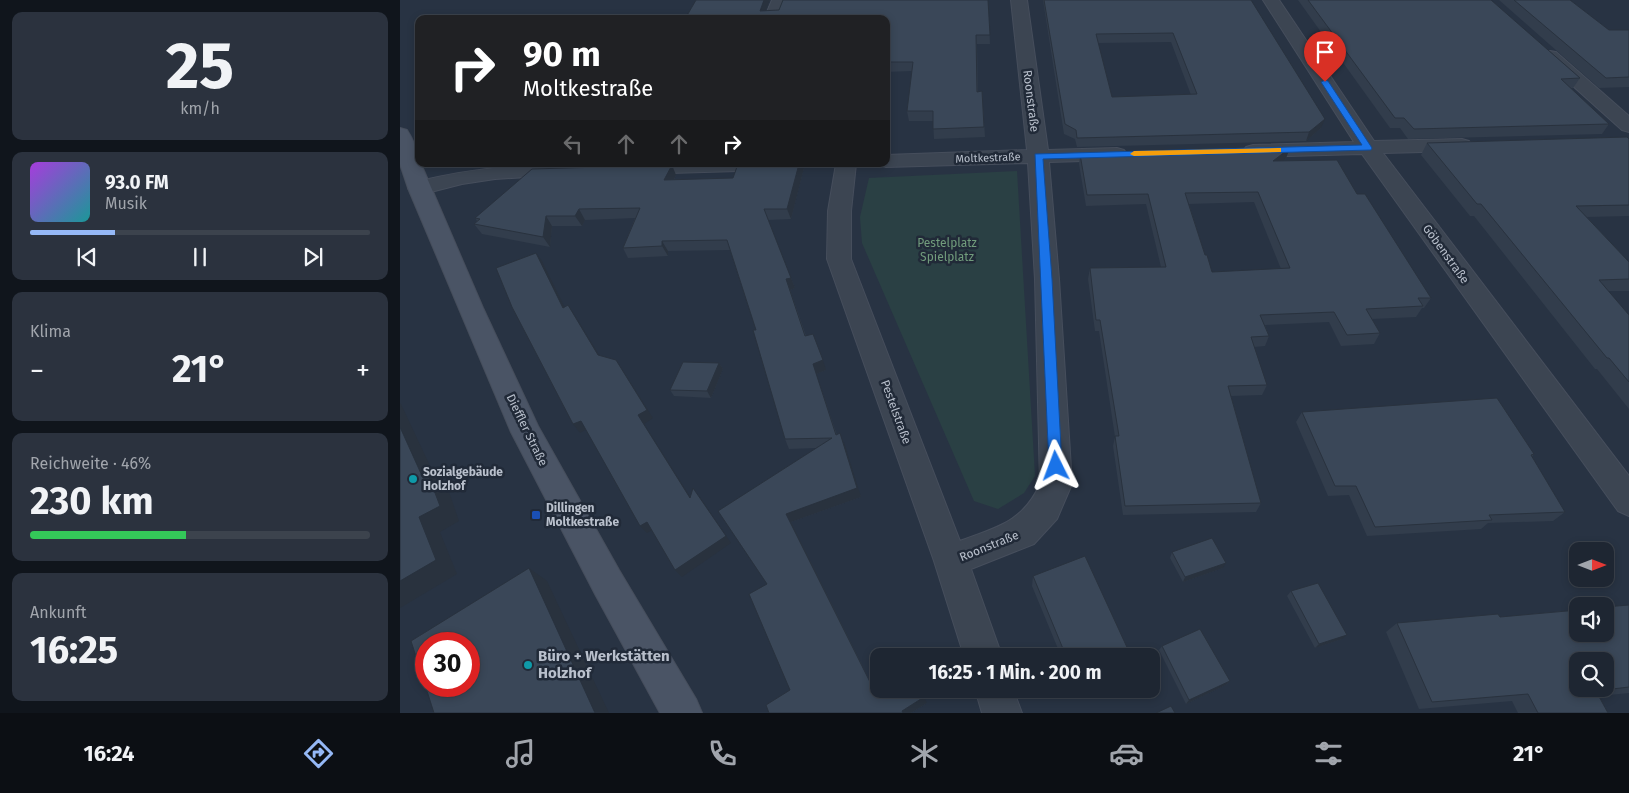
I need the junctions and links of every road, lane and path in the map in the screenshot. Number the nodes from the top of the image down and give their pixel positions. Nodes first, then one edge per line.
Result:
1 (780, 0) edge
2 (1019, 0) edge
3 (1271, 0) edge
4 (774, 15) edge
5 (1537, 44) edge
6 (400, 134) edge
7 (1626, 136) edge
8 (1484, 145) edge
9 (1368, 148) junction
10 (1232, 151) edge
11 (1135, 154) edge
12 (1038, 156) junction
13 (890, 161) edge
14 (651, 167) edge
15 (845, 167) edge
16 (612, 169) edge
17 (583, 170) edge
18 (419, 188) junction
19 (1629, 502) edge
20 (951, 561) junction
21 (980, 648) edge
22 (997, 698) edge
23 (682, 713) edge
24 (1002, 713) edge

1 - 4 street
2 - 12 street, Roonstraße
3 - 9 street, Göbenstraße
5 - 7 street
6 - 18 main road, Dieffler Straße
8 - 9 street
9 - 10 street
9 - 19 street, Göbenstraße
11 - 12 street, Moltkestraße
12 - 13 street, Moltkestraße
12 - 20 street, Roonstraße
14 - 16 street
15 - 20 street, Pestelstraße
17 - 18 street
18 - 23 main road, Dieffler Straße
20 - 21 street, Pestelstraße
22 - 24 street

